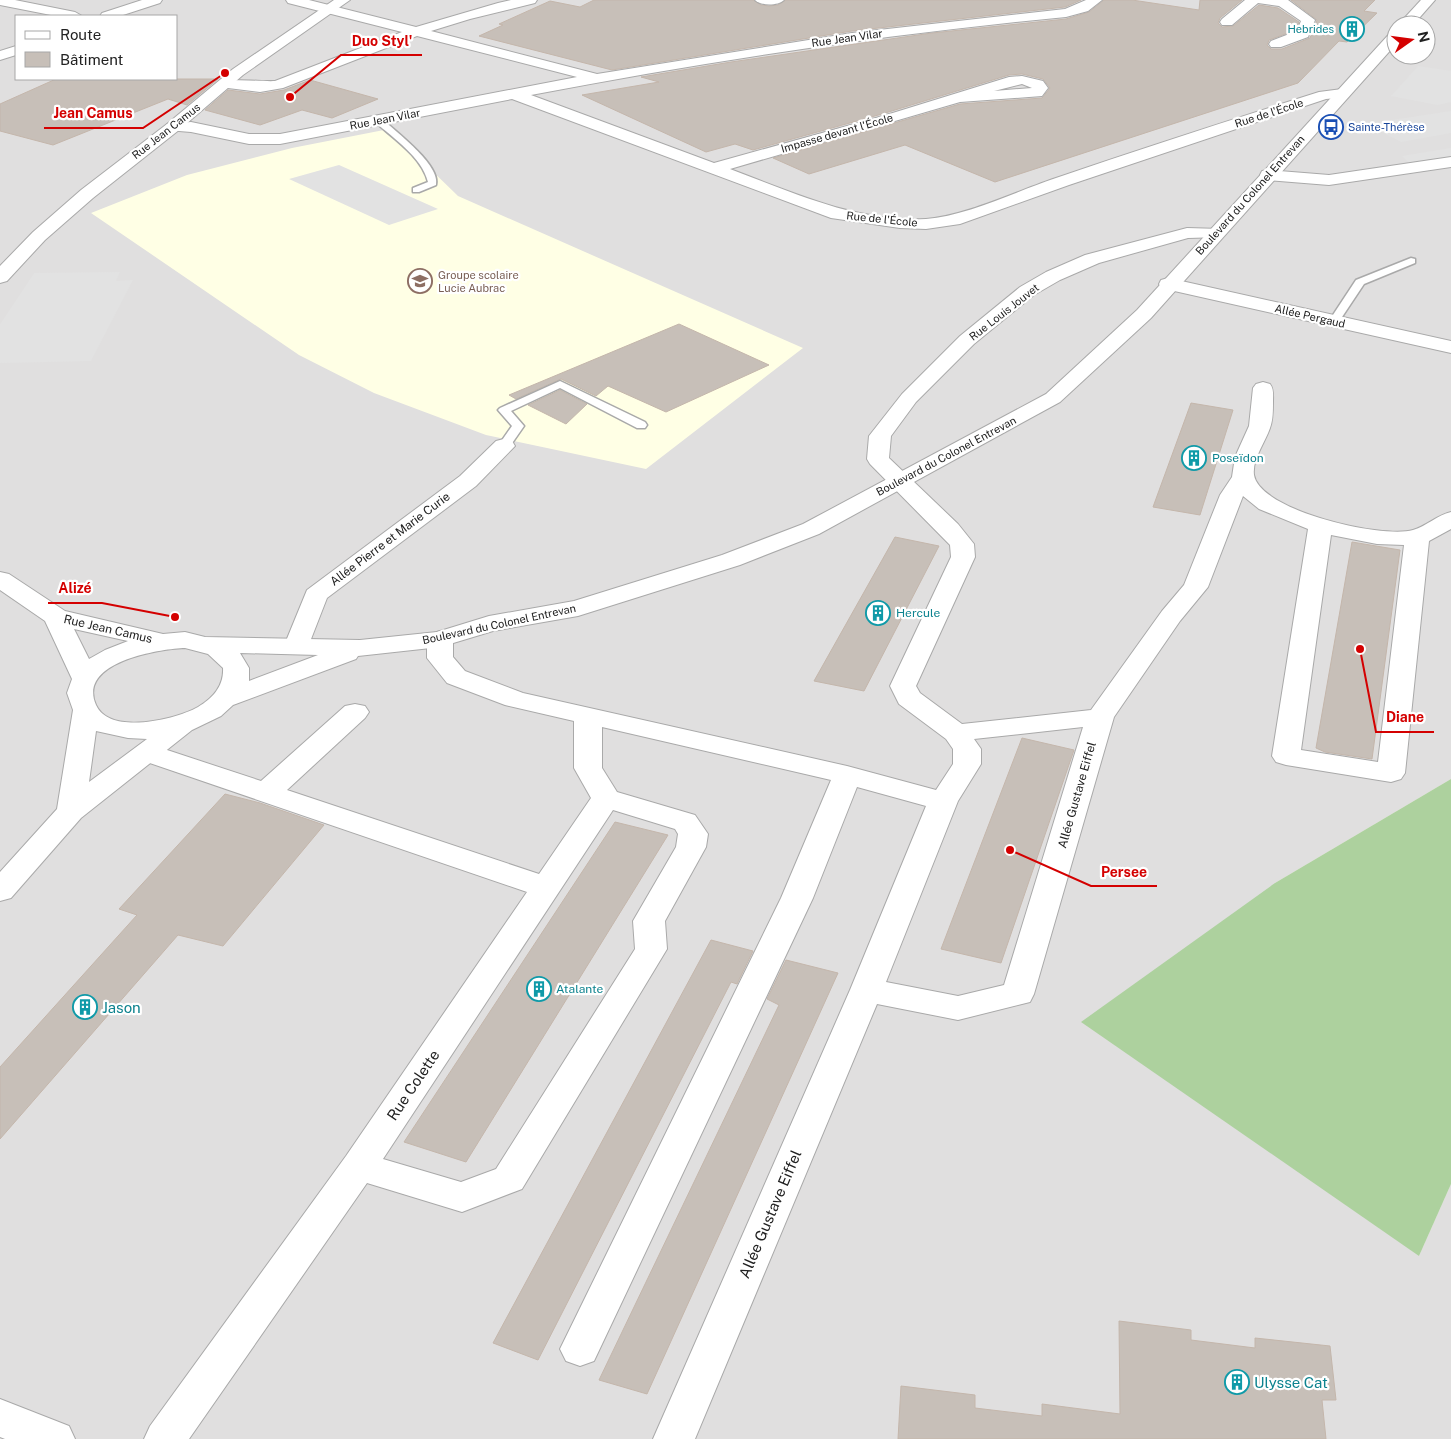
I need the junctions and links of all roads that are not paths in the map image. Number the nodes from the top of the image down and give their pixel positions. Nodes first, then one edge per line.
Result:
1 (155, 0) edge
2 (293, 0) edge
3 (343, 0) edge
4 (530, 0) edge
5 (762, 0) edge
6 (777, 0) edge
7 (1095, 0) edge
8 (1253, 0) edge
9 (1262, 0) edge
10 (1428, 0) edge
11 (0, 1) edge
12 (329, 9) junction
13 (70, 15) edge
14 (110, 15) edge
15 (1414, 15) edge
16 (1227, 22) dead end
17 (419, 31) junction
18 (1276, 44) dead end
19 (1386, 46) edge
20 (15, 50) edge
21 (0, 56) edge
22 (597, 78) junction
23 (225, 84) junction
24 (514, 94) junction
25 (1342, 94) junction
26 (960, 97) dead end
27 (378, 120) junction
28 (173, 127) junction
29 (1451, 162) edge
30 (713, 168) junction
31 (1268, 175) junction
32 (416, 190) dead end
33 (1215, 233) junction
34 (1411, 262) dead end
35 (0, 277) edge
36 (1168, 284) junction
37 (1334, 321) junction
38 (1451, 347) edge
39 (1263, 388) dead end
40 (641, 425) dead end
41 (504, 446) joint
42 (1243, 477) junction
43 (900, 480) junction
44 (1451, 519) edge
45 (1320, 527) junction
46 (1417, 537) junction
47 (0, 579) edge
48 (56, 617) junction
49 (440, 639) junction
50 (161, 641) junction
51 (206, 644) junction
52 (297, 646) junction
53 (360, 648) junction
54 (85, 679) junction
55 (226, 699) junction
56 (85, 712) junction
57 (355, 712) dead end
58 (588, 716) junction
59 (1100, 717) junction
60 (186, 723) junction
61 (956, 733) junction
62 (148, 752) junction
63 (847, 775) junction
64 (267, 792) junction
65 (606, 798) junction
66 (943, 801) junction
67 (72, 811) junction
68 (10, 868) edge
69 (545, 887) junction
70 (0, 891) edge
71 (866, 990) junction
72 (359, 1166) junction
73 (580, 1349) dead end
74 (1, 1421) edge
75 (54, 1439) edge
76 (165, 1439) edge
77 (674, 1439) edge

1 - 14 street
2 - 12 street, Rue Jean Vilar
3 - 12 street, Rue Jean Camus
4 - 17 street
5 - 6 street
7 - 22 street, Rue Jean Vilar
8 - 16 street
9 - 18 street
10 - 15 street
11 - 13 street
12 - 17 street, Rue Jean Vilar
12 - 23 street, Rue Jean Camus
17 - 22 street, Rue Jean Vilar
17 - 23 street
19 - 25 street, Boulevard du Colonel Entrevan
20 - 21 street
22 - 24 street, Rue Jean Vilar
23 - 28 street, Rue Jean Camus
24 - 27 street, Rue Jean Vilar
24 - 30 street, Rue de l'École
25 - 30 street, Rue de l'École
25 - 31 street, Boulevard du Colonel Entrevan
26 - 30 street, Impasse devant l'École
27 - 28 street, Rue Jean Vilar
27 - 32 lane
28 - 35 street, Rue Jean Camus
29 - 31 street
31 - 33 street, Boulevard du Colonel Entrevan
33 - 36 street, Boulevard du Colonel Entrevan
33 - 43 street, Rue Louis Jouvet
34 - 37 lane
36 - 37 street, Allée Pergaud
36 - 43 street, Boulevard du Colonel Entrevan
37 - 38 street, Allée Pergaud
39 - 42 street, Allée Gustave Eiffel
40 - 41 lane
41 - 52 street, Allée Pierre et Marie Curie
42 - 45 street
42 - 59 street, Allée Gustave Eiffel
43 - 49 street, Boulevard du Colonel Entrevan
43 - 61 street, Allée Gustave Eiffel
44 - 46 street
45 - 46 street
45 - 46 street
47 - 48 street, Rue Jean Camus
48 - 50 street, Rue Jean Camus
48 - 54 street, Rue Jean Camus
49 - 53 street, Boulevard du Colonel Entrevan
49 - 58 street
50 - 51 street
50 - 54 street
51 - 52 street, Boulevard du Colonel Entrevan
51 - 55 street
52 - 53 street, Boulevard du Colonel Entrevan
53 - 55 street, Boulevard du Colonel Entrevan
54 - 56 street
55 - 60 street
56 - 60 street
56 - 67 street
57 - 64 street
58 - 63 street
58 - 65 street
59 - 61 street
59 - 71 street, Allée Gustave Eiffel
60 - 62 street
61 - 66 street, Allée Gustave Eiffel
62 - 64 street
62 - 67 street
63 - 66 street
63 - 73 street
64 - 69 street
65 - 69 street, Rue Colette
65 - 72 street
66 - 71 street, Allée Gustave Eiffel
67 - 68 street
68 - 70 street
69 - 72 street, Rue Colette
71 - 77 street, Allée Gustave Eiffel
72 - 76 street, Rue Colette
74 - 75 street

